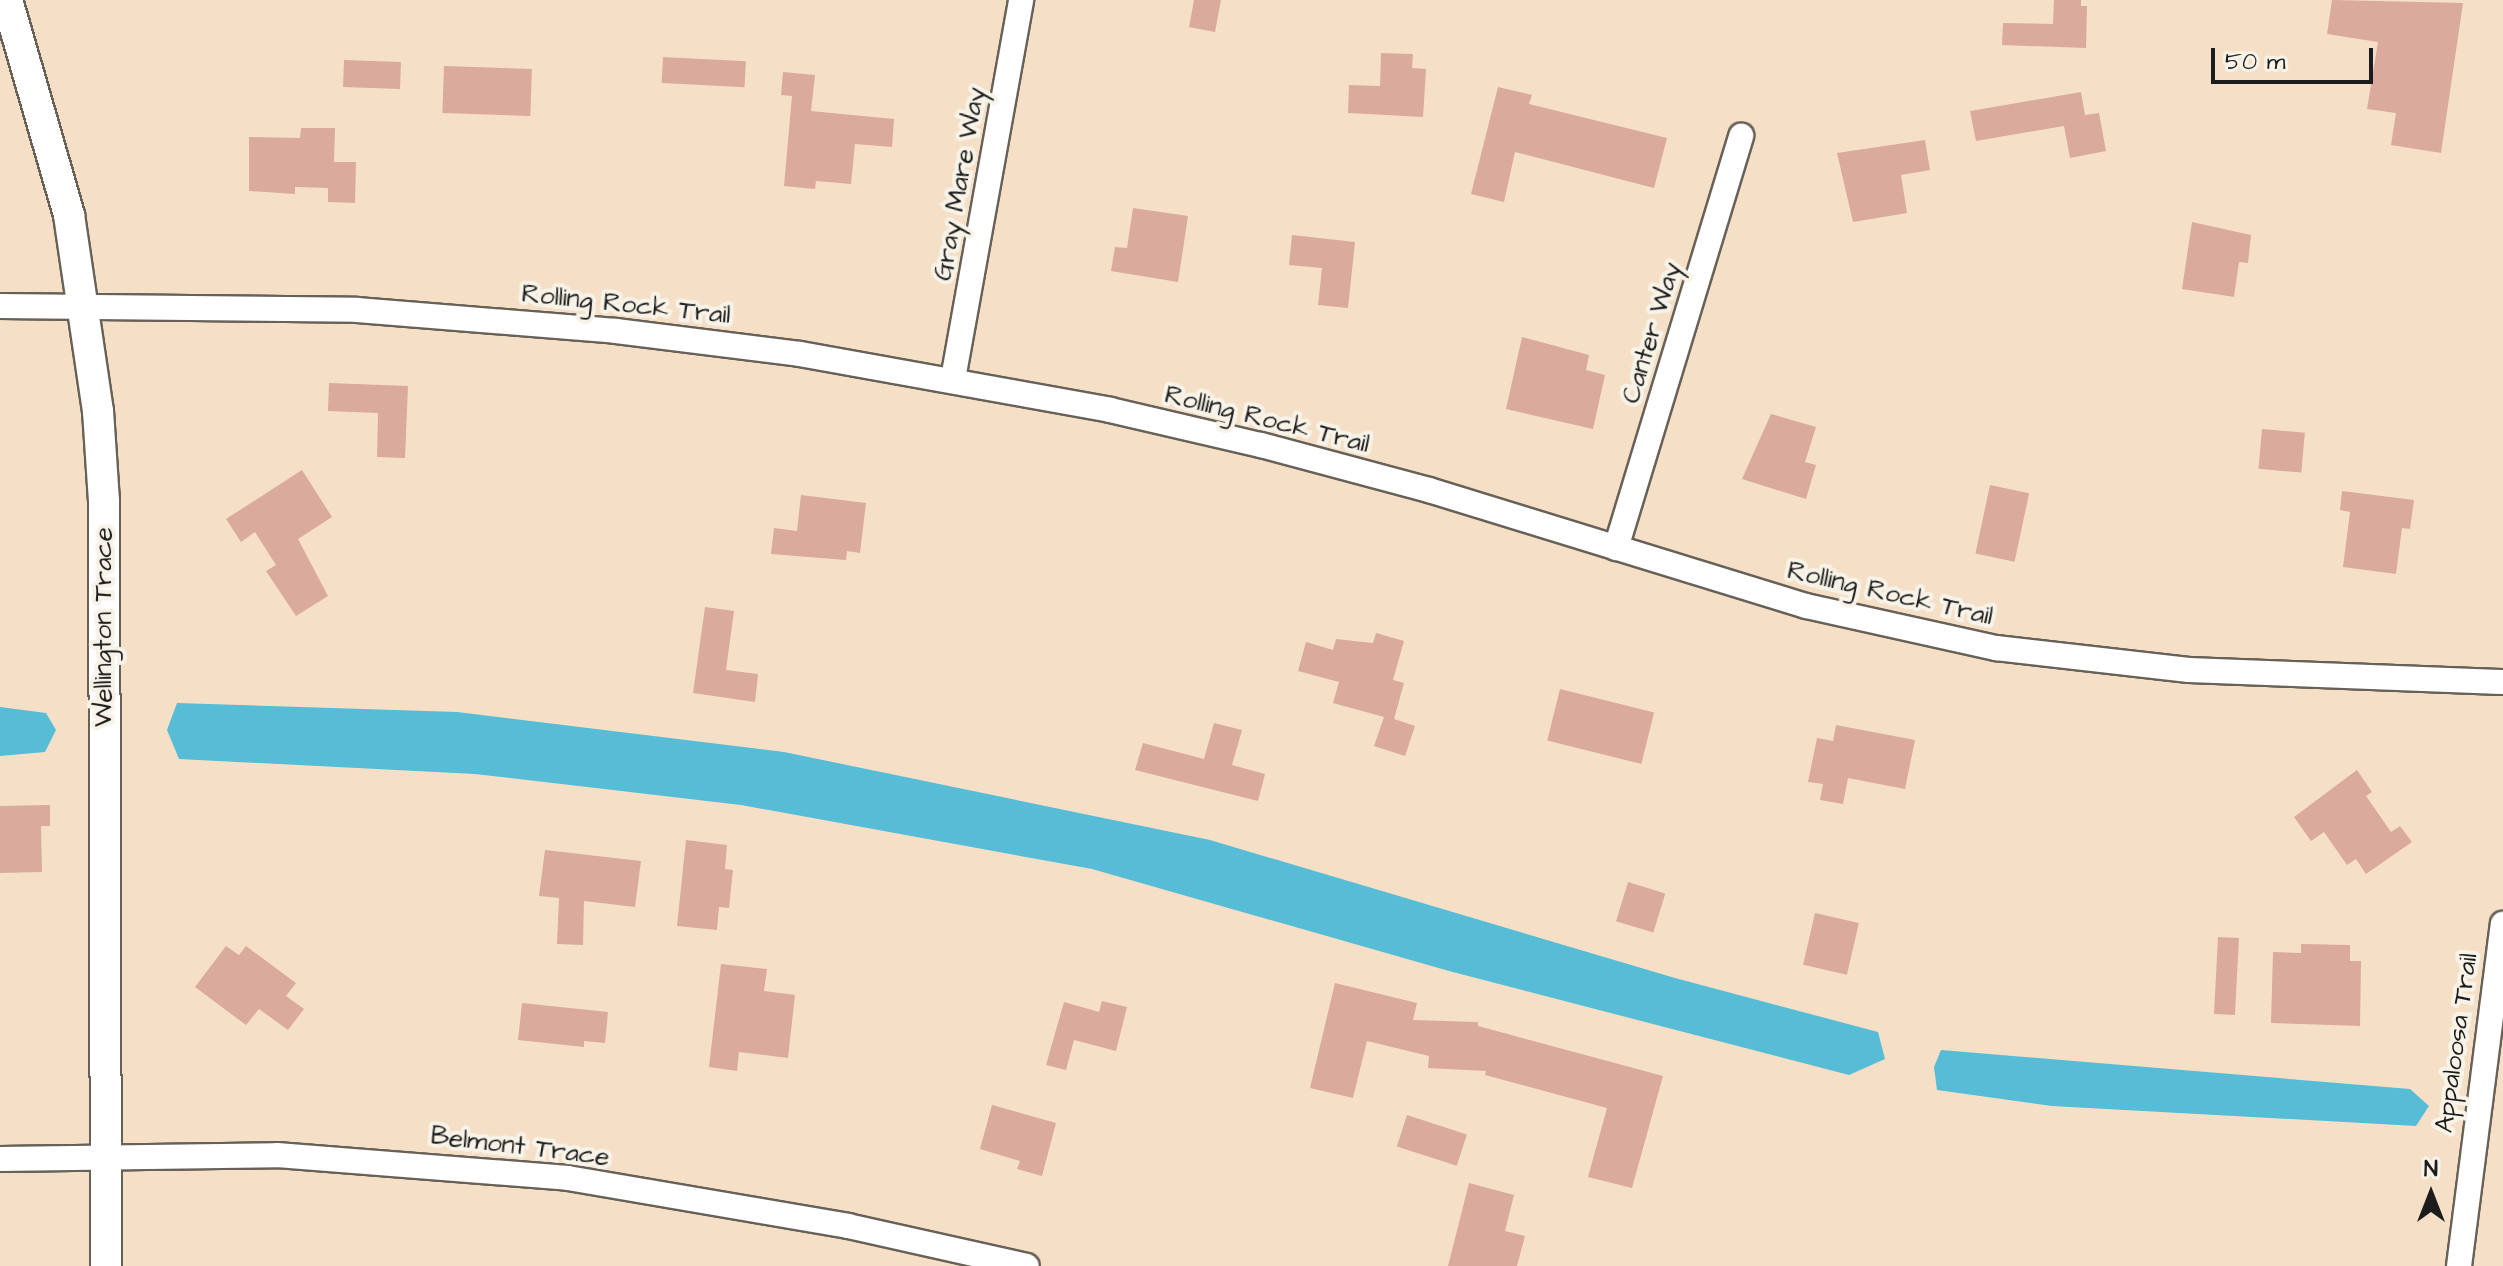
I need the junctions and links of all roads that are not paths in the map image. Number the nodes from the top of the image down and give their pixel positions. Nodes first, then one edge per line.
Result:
1 (7, 0) edge
2 (1021, 0) edge
3 (1741, 136) dead end
4 (86, 304) junction
5 (0, 306) edge
6 (953, 379) junction
7 (1616, 548) junction
8 (2503, 682) edge
9 (2503, 924) edge
10 (106, 1156) junction
11 (0, 1159) edge
12 (106, 1266) edge
13 (1027, 1266) edge
14 (2459, 1266) edge

1 - 4 street, Wellington Trace
2 - 6 street, Gray Mare Way
3 - 7 street, Canter Way
4 - 5 street, Rolling Rock Trail
4 - 6 street, Rolling Rock Trail
4 - 10 street, Wellington Trace
6 - 7 street, Rolling Rock Trail
7 - 8 street, Rolling Rock Trail
9 - 14 street, Appaloosa Trail
10 - 11 street, Belmont Trace
10 - 12 street, Wellington Trace
10 - 13 street, Belmont Trace

